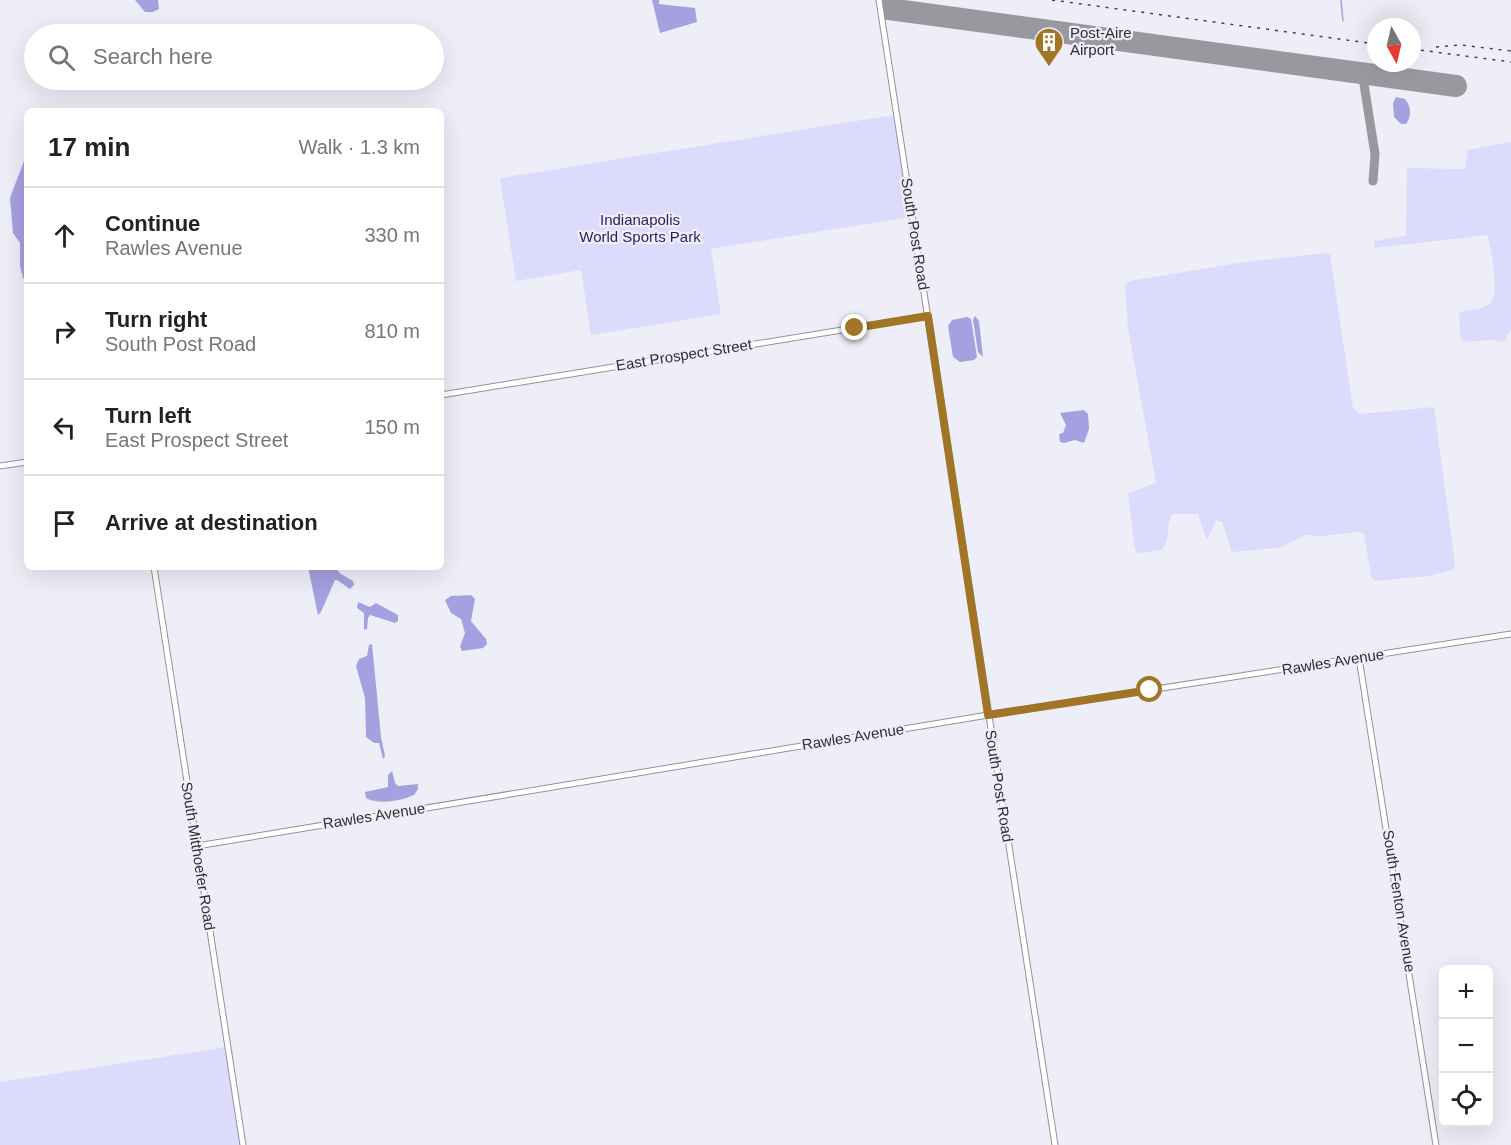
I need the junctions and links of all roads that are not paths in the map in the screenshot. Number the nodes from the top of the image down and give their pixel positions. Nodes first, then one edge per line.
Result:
1 (879, 0) edge
2 (928, 316) junction
3 (444, 395) edge
4 (24, 462) edge
5 (0, 466) edge
6 (154, 570) edge
7 (1511, 634) edge
8 (1359, 658) junction
9 (988, 715) junction
10 (197, 846) junction
11 (243, 1145) edge
12 (1055, 1145) edge
13 (1436, 1145) edge

1 - 2 street, South Post Road
2 - 3 street, East Prospect Street
2 - 9 street, South Post Road
4 - 5 street
6 - 10 street, South Mitthoefer Road
7 - 8 street, Rawles Avenue
8 - 9 street, Rawles Avenue
8 - 13 street, South Fenton Avenue
9 - 10 street, Rawles Avenue
9 - 12 street, South Post Road
10 - 11 street, South Mitthoefer Road

